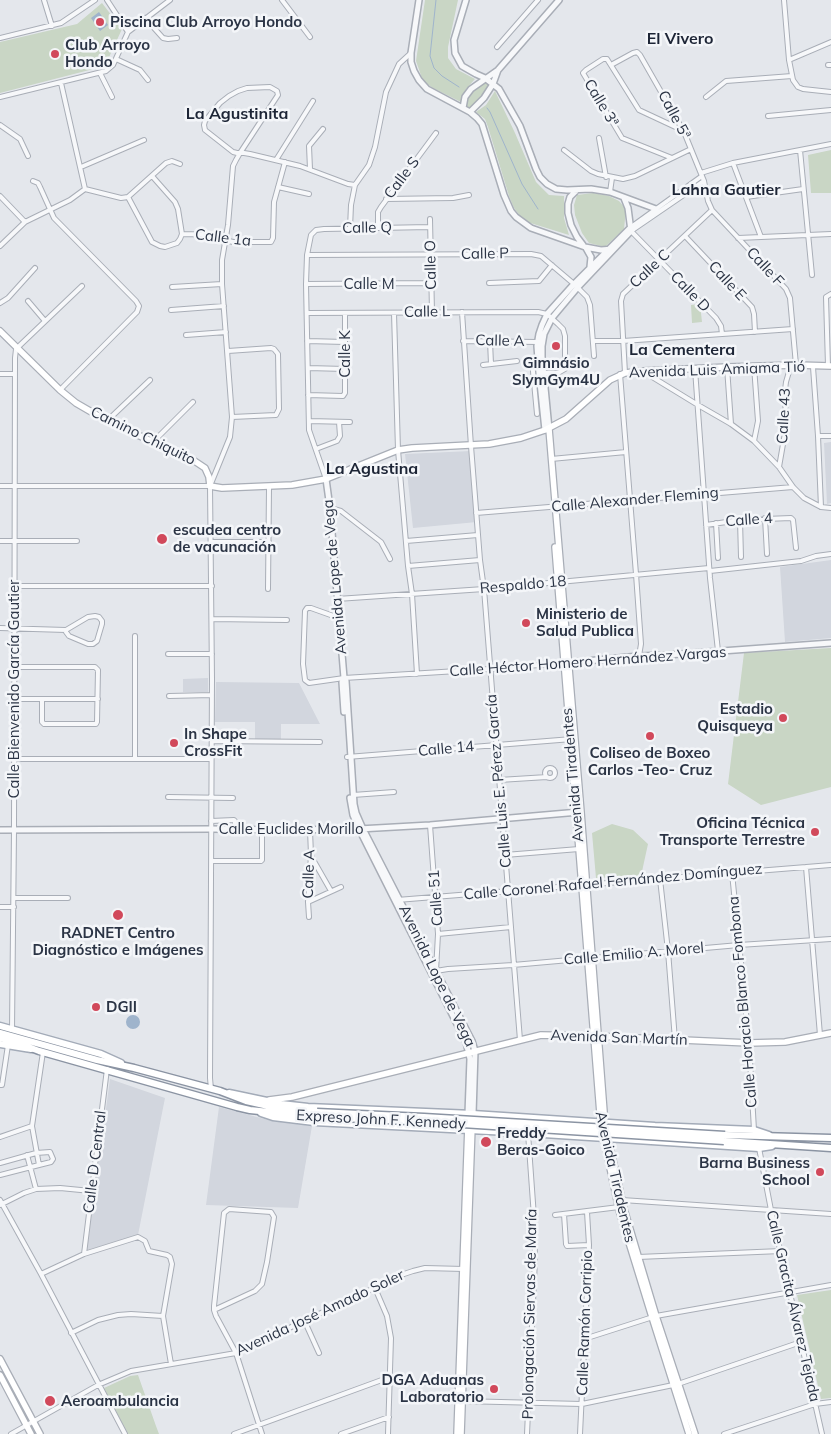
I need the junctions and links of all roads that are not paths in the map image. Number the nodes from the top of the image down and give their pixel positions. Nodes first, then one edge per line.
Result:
1 (44, 0) edge
2 (95, 0) edge
3 (107, 0) edge
4 (160, 0) edge
5 (170, 0) edge
6 (282, 0) edge
7 (419, 0) edge
8 (466, 0) edge
9 (538, 0) edge
10 (559, 0) edge
11 (784, 0) edge
12 (164, 5) junction
13 (145, 18) junction
14 (52, 26) junction
15 (128, 32) junction
16 (310, 37) dead end
17 (0, 38) edge
18 (177, 38) dead end
19 (831, 42) edge
20 (497, 47) dead end
21 (411, 53) junction
22 (116, 59) junction
23 (789, 60) junction
24 (611, 66) junction
25 (498, 70) junction
26 (100, 73) junction
27 (792, 76) junction
28 (485, 78) junction
29 (148, 80) dead end
30 (61, 83) junction
31 (493, 84) junction
32 (831, 92) edge
33 (706, 96) dead end
34 (0, 97) edge
35 (112, 97) dead end
36 (313, 101) dead end
37 (463, 108) junction
38 (831, 110) edge
39 (470, 112) junction
40 (768, 116) dead end
41 (0, 125) edge
42 (323, 129) dead end
43 (684, 132) junction
44 (436, 133) dead end
45 (599, 138) dead end
46 (144, 140) dead end
47 (831, 144) edge
48 (691, 149) junction
49 (564, 150) dead end
50 (800, 150) junction
51 (240, 153) junction
52 (28, 156) dead end
53 (672, 158) junction
54 (276, 160) junction
55 (284, 162) junction
56 (733, 163) junction
57 (180, 164) dead end
58 (81, 166) junction
59 (310, 169) junction
60 (152, 176) junction
61 (606, 177) junction
62 (702, 177) junction
63 (612, 178) junction
64 (33, 181) dead end
65 (355, 185) junction
66 (278, 187) junction
67 (85, 189) junction
68 (803, 189) junction
69 (577, 190) junction
70 (610, 192) junction
71 (309, 194) dead end
72 (469, 195) dead end
73 (0, 196) edge
74 (746, 196) junction
75 (128, 197) junction
76 (623, 198) junction
77 (386, 199) junction
78 (656, 209) junction
79 (50, 210) junction
80 (712, 210) junction
81 (430, 219) dead end
82 (25, 222) junction
83 (378, 227) junction
84 (430, 227) junction
85 (350, 228) junction
86 (631, 229) junction
87 (182, 234) junction
88 (831, 234) edge
89 (808, 235) junction
90 (685, 236) junction
91 (761, 237) junction
92 (738, 238) junction
93 (309, 239) joint
94 (226, 240) junction
95 (0, 246) edge
96 (584, 246) junction
97 (610, 249) junction
98 (308, 255) junction
99 (431, 255) junction
100 (660, 260) junction
101 (552, 265) junction
102 (590, 267) junction
103 (35, 268) dead end
104 (812, 275) dead end
105 (432, 283) junction
106 (489, 283) dead end
107 (222, 284) junction
108 (306, 284) junction
109 (576, 285) junction
110 (82, 286) dead end
111 (172, 287) dead end
112 (831, 294) edge
113 (28, 301) dead end
114 (0, 303) edge
115 (224, 306) junction
116 (171, 310) dead end
117 (432, 312) junction
118 (462, 312) junction
119 (307, 313) junction
120 (394, 313) junction
121 (345, 314) junction
122 (549, 316) junction
123 (45, 321) junction
124 (829, 324) edge
125 (793, 329) junction
126 (0, 331) edge
127 (226, 332) junction
128 (755, 332) junction
129 (722, 334) junction
130 (186, 335) dead end
131 (307, 341) junction
132 (463, 341) junction
133 (490, 341) junction
134 (593, 341) junction
135 (623, 341) junction
136 (345, 342) junction
137 (540, 342) junction
138 (16, 349) junction
139 (228, 351) junction
140 (829, 354) edge
141 (594, 356) dead end
142 (517, 361) dead end
143 (532, 361) dead end
144 (491, 364) junction
145 (483, 365) dead end
146 (794, 365) junction
147 (754, 366) junction
148 (813, 366) junction
149 (829, 366) edge
150 (535, 367) junction
151 (727, 367) junction
152 (308, 368) junction
153 (695, 368) junction
154 (345, 369) junction
155 (642, 371) junction
156 (541, 373) junction
157 (0, 374) edge
158 (14, 374) junction
159 (623, 374) junction
160 (150, 380) dead end
161 (60, 390) junction
162 (308, 395) junction
163 (193, 402) dead end
164 (698, 405) junction
165 (537, 414) dead end
166 (232, 417) junction
167 (107, 421) junction
168 (309, 421) junction
169 (340, 422) junction
170 (350, 422) dead end
171 (732, 424) junction
172 (547, 429) junction
173 (818, 436) junction
174 (831, 436) edge
175 (754, 441) junction
176 (153, 442) junction
177 (471, 446) junction
178 (316, 449) junction
179 (398, 450) junction
180 (626, 452) junction
181 (551, 459) junction
182 (779, 467) junction
183 (326, 479) junction
184 (0, 486) edge
185 (14, 486) junction
186 (210, 486) junction
187 (269, 487) junction
188 (793, 487) junction
189 (704, 494) junction
190 (630, 501) junction
191 (554, 506) junction
192 (821, 507) junction
193 (330, 508) junction
194 (831, 508) edge
195 (476, 512) junction
196 (765, 518) junction
197 (740, 520) junction
198 (716, 523) junction
199 (706, 525) junction
200 (478, 535) junction
201 (0, 541) edge
202 (14, 541) junction
203 (77, 541) dead end
204 (406, 541) junction
205 (212, 542) junction
206 (269, 542) junction
207 (796, 548) dead end
208 (767, 554) dead end
209 (831, 554) edge
210 (741, 557) dead end
211 (718, 558) dead end
212 (390, 559) dead end
213 (480, 560) junction
214 (408, 566) junction
215 (710, 570) junction
216 (636, 574) junction
217 (560, 581) junction
218 (14, 586) junction
219 (212, 586) junction
220 (268, 589) dead end
221 (484, 589) junction
222 (412, 594) junction
223 (337, 599) junction
224 (339, 618) junction
225 (212, 619) junction
226 (287, 620) dead end
227 (0, 628) edge
228 (14, 628) junction
229 (66, 630) junction
230 (135, 636) dead end
231 (831, 643) edge
232 (641, 644) junction
233 (718, 652) junction
234 (168, 654) dead end
235 (212, 654) junction
236 (639, 656) junction
237 (646, 656) junction
238 (566, 663) junction
239 (14, 667) junction
240 (490, 669) junction
241 (417, 674) junction
242 (344, 678) junction
243 (212, 695) junction
244 (169, 696) dead end
245 (14, 699) junction
246 (42, 699) junction
247 (98, 699) junction
248 (572, 738) junction
249 (212, 741) junction
250 (320, 742) dead end
251 (496, 745) junction
252 (349, 757) junction
253 (134, 758) junction
254 (15, 759) junction
255 (212, 759) junction
256 (546, 777) dead end
257 (499, 780) junction
258 (394, 792) dead end
259 (353, 795) junction
260 (168, 797) dead end
261 (212, 797) junction
262 (232, 798) dead end
263 (579, 812) junction
264 (502, 818) junction
265 (211, 822) junction
266 (430, 825) junction
267 (211, 829) junction
268 (361, 829) junction
269 (0, 830) edge
270 (14, 830) junction
271 (235, 830) junction
272 (262, 830) junction
273 (310, 830) junction
274 (579, 849) junction
275 (505, 854) junction
276 (311, 855) junction
277 (212, 861) junction
278 (831, 865) edge
279 (806, 867) junction
280 (732, 873) junction
281 (660, 879) junction
282 (584, 885) junction
283 (341, 887) dead end
284 (332, 891) junction
285 (508, 891) junction
286 (435, 897) junction
287 (14, 898) junction
288 (68, 898) dead end
289 (397, 900) junction
290 (308, 902) junction
291 (0, 907) edge
292 (14, 907) junction
293 (309, 918) dead end
294 (511, 927) junction
295 (438, 934) junction
296 (831, 939) edge
297 (812, 940) junction
298 (739, 945) junction
299 (668, 951) junction
300 (590, 958) junction
301 (513, 965) junction
302 (434, 972) junction
303 (0, 1026) edge
304 (12, 1030) junction
305 (831, 1032) edge
306 (0, 1033) edge
307 (820, 1035) junction
308 (597, 1036) junction
309 (0, 1038) edge
310 (520, 1040) junction
311 (675, 1040) junction
312 (748, 1042) junction
313 (0, 1044) edge
314 (8, 1046) junction
315 (41, 1051) junction
316 (472, 1052) junction
317 (129, 1067) junction
318 (107, 1069) junction
319 (0, 1085) edge
320 (211, 1089) junction
321 (220, 1091) junction
322 (263, 1101) junction
323 (250, 1110) junction
324 (422, 1112) junction
325 (317, 1114) junction
326 (470, 1114) junction
327 (518, 1117) junction
328 (559, 1120) junction
329 (602, 1123) junction
330 (32, 1126) junction
331 (655, 1126) junction
332 (422, 1128) junction
333 (470, 1130) junction
334 (754, 1130) junction
335 (518, 1133) junction
336 (528, 1133) junction
337 (558, 1136) junction
338 (770, 1136) junction
339 (0, 1137) edge
340 (606, 1138) junction
341 (724, 1138) junction
342 (831, 1138) edge
343 (654, 1141) junction
344 (777, 1145) junction
345 (759, 1148) junction
346 (831, 1148) edge
347 (36, 1153) junction
348 (27, 1155) junction
349 (0, 1163) edge
350 (39, 1165) junction
351 (31, 1167) junction
352 (0, 1175) edge
353 (36, 1189) junction
354 (91, 1191) junction
355 (622, 1200) junction
356 (1, 1203) edge
357 (619, 1207) junction
358 (771, 1210) junction
359 (587, 1212) junction
360 (564, 1214) junction
361 (831, 1214) edge
362 (555, 1215) dead end
363 (588, 1245) junction
364 (781, 1251) junction
365 (84, 1254) junction
366 (638, 1257) junction
367 (464, 1269) junction
368 (41, 1274) junction
369 (831, 1285) edge
370 (375, 1288) junction
371 (790, 1292) junction
372 (214, 1310) junction
373 (163, 1316) junction
374 (654, 1316) junction
375 (305, 1322) junction
376 (71, 1334) junction
377 (584, 1339) junction
378 (801, 1342) junction
379 (236, 1353) junction
380 (319, 1353) dead end
381 (0, 1359) edge
382 (171, 1364) junction
383 (0, 1376) edge
384 (390, 1377) junction
385 (98, 1385) junction
386 (676, 1385) junction
387 (460, 1401) junction
388 (528, 1402) junction
389 (831, 1402) edge
390 (582, 1404) junction
391 (816, 1404) junction
392 (389, 1417) junction
393 (33, 1422) junction
394 (259, 1425) junction
395 (26, 1426) junction
396 (738, 1432) edge
397 (11, 1434) edge
398 (31, 1434) edge
399 (40, 1434) edge
400 (125, 1434) edge
401 (234, 1434) edge
402 (262, 1434) edge
403 (341, 1434) edge
404 (388, 1434) edge
405 (457, 1434) edge
406 (461, 1434) edge
407 (527, 1434) edge
408 (580, 1434) edge
409 (689, 1434) edge
410 (695, 1434) edge
411 (724, 1434) edge
412 (822, 1434) edge

1 - 14 street
2 - 14 street
3 - 15 street
4 - 12 street
5 - 12 street
6 - 16 street
7 - 21 street
8 - 28 street
9 - 20 street
10 - 25 street
11 - 23 street
12 - 13 street
13 - 15 street
13 - 18 street
14 - 17 street
15 - 22 street
19 - 23 street
21 - 37 street
21 - 65 street
22 - 26 street
22 - 29 street
23 - 27 street
24 - 43 street
24 - 43 street, Calle 5ª
24 - 53 street, Calle 3ª
25 - 28 street
25 - 31 street
26 - 30 street
26 - 35 street
27 - 32 street
27 - 33 street
28 - 31 street
28 - 37 street
30 - 34 street
30 - 58 street
31 - 39 street
31 - 69 street
36 - 54 street
37 - 39 street
38 - 40 street
39 - 96 street
41 - 52 street
42 - 59 street
43 - 48 street, Calle 5ª
44 - 77 street, Calle S
45 - 61 street
46 - 58 street
47 - 50 street
48 - 53 street
48 - 62 street, Calle 5ª
49 - 61 street
50 - 56 street
50 - 68 street
51 - 51 street
51 - 54 street
51 - 94 street
53 - 63 street
54 - 55 street
55 - 59 street
55 - 66 street, Calle 1a
56 - 62 street
56 - 74 street
57 - 60 street
58 - 67 street
59 - 65 street
60 - 75 street
60 - 87 street
61 - 63 street
62 - 78 street, Avenida Tiradentes
62 - 80 street, Calle 5ª
62 - 86 street, Avenida Tiradentes
63 - 70 street
64 - 79 street
65 - 85 street
66 - 71 street
66 - 94 street, Calle 1a
67 - 75 street
67 - 79 street
68 - 74 street
68 - 89 street
69 - 70 street
69 - 96 street
70 - 76 street
72 - 77 street
73 - 82 street
74 - 91 street
75 - 87 street
76 - 78 street
76 - 86 street
77 - 83 street, Calle S
78 - 86 street, Avenida Tiradentes
79 - 82 street
79 - 161 street
80 - 90 street, Calle C
80 - 92 street, Calle F
81 - 84 street, Calle O
82 - 95 street
83 - 84 street, Calle Q
83 - 85 street, Calle Q
84 - 99 street, Calle O
85 - 93 street, Calle Q
86 - 97 street, Avenida Tiradentes
86 - 100 street, Calle D
87 - 94 street, Calle 1a
88 - 89 street
89 - 91 street
89 - 104 street
90 - 100 street, Calle C
90 - 128 street, Calle E
91 - 92 street
92 - 125 street, Calle F
93 - 98 street, Avenida Lope de Vega
94 - 107 street
96 - 97 street
96 - 102 street
97 - 102 street, Avenida Tiradentes
97 - 109 street, Avenida Tiradentes
98 - 99 street, Calle P
98 - 108 street, Avenida Lope de Vega
99 - 101 street, Calle P
99 - 105 street, Calle O
100 - 129 street, Calle D
100 - 135 street, Calle C
101 - 106 street
101 - 109 street, Calle P
102 - 109 street, Avenida Tiradentes
103 - 114 street
105 - 108 street, Calle M
105 - 117 street, Calle O
107 - 111 street
107 - 115 street
108 - 119 street, Avenida Lope de Vega
109 - 122 street, Avenida Tiradentes
109 - 134 street, Calle P
110 - 123 street
112 - 124 street
113 - 123 street
115 - 116 street
115 - 127 street
117 - 118 street, Calle L
117 - 120 street, Calle L
118 - 122 street, Calle L
118 - 132 street, Calle Luis E. Pérez García
119 - 121 street, Calle L
119 - 131 street, Avenida Lope de Vega
120 - 121 street, Calle L
120 - 179 street
121 - 136 street, Calle K
122 - 137 street, Avenida Tiradentes
122 - 156 street
123 - 138 street
124 - 140 street
125 - 128 street
125 - 146 street, Calle F
126 - 138 main road, Camino Chiquito
127 - 130 street
127 - 139 street
128 - 129 street
129 - 135 street
131 - 136 street
131 - 152 street, Avenida Lope de Vega
132 - 133 street, Calle A
132 - 177 street, Calle Luis E. Pérez García
133 - 137 street, Calle A
133 - 144 street
134 - 135 street
134 - 141 street, Calle P
135 - 159 street, Calle C
136 - 154 street, Calle K
137 - 150 street, Avenida Tiradentes
137 - 156 street, Avenida Tiradentes
138 - 158 street, Calle Bienvenido García Gautier
138 - 161 main road, Camino Chiquito
139 - 166 street
139 - 166 street
140 - 149 street
142 - 144 street
143 - 150 street
144 - 145 street
146 - 147 main road, Avenida Luis Amiama Tió
146 - 148 main road, Avenida Luis Amiama Tió
146 - 182 street, Calle 43
147 - 151 main road, Avenida Luis Amiama Tió
147 - 175 street
148 - 149 main road, Avenida Luis Amiama Tió
148 - 173 street
150 - 156 street, Avenida Tiradentes
150 - 165 street
151 - 153 main road, Avenida Luis Amiama Tió
151 - 171 street
152 - 154 street
152 - 162 street, Avenida Lope de Vega
153 - 155 main road, Avenida Luis Amiama Tió
153 - 164 street
154 - 162 street, Calle K
155 - 159 main road, Avenida Luis Amiama Tió
155 - 164 street
156 - 172 street, Avenida Tiradentes
157 - 158 street
158 - 185 street, Calle Bienvenido García Gautier
159 - 172 main road, Avenida Luis Amiama Tió
159 - 180 street, Calle C
160 - 167 street
161 - 167 main road, Camino Chiquito
162 - 168 street, Avenida Lope de Vega
163 - 176 street
164 - 171 street
164 - 189 street
166 - 186 street
167 - 176 main road, Camino Chiquito
168 - 169 street
168 - 178 street, Avenida Lope de Vega
169 - 170 street
169 - 178 street
171 - 175 street
172 - 177 main road, Avenida Luis Amiama Tió
172 - 181 main road, Avenida Tiradentes
172 - 191 main road, Avenida Tiradentes
173 - 174 street
173 - 192 street
175 - 182 street
176 - 186 main road, Camino Chiquito
177 - 179 main road, Avenida Luis Amiama Tió
177 - 195 street, Calle Luis E. Pérez García
178 - 183 street, Avenida Lope de Vega
179 - 183 main road, Avenida Luis Amiama Tió
179 - 204 street
180 - 181 street
180 - 190 street, Calle C
181 - 191 main road, Avenida Tiradentes
182 - 188 street
183 - 187 main road, Avenida Luis Amiama Tió
183 - 193 street, Avenida Lope de Vega
184 - 185 street
185 - 186 street
185 - 202 street, Calle Bienvenido García Gautier
186 - 187 main road, Avenida Luis Amiama Tió
186 - 205 street
187 - 206 street
188 - 189 street, Calle Alexander Fleming
188 - 192 street
189 - 190 street, Calle Alexander Fleming
189 - 199 street
190 - 191 street, Calle Alexander Fleming
190 - 216 street, Calle C
191 - 195 street, Calle Alexander Fleming
191 - 217 main road, Avenida Tiradentes
192 - 194 street
193 - 212 street
193 - 223 street, Avenida Lope de Vega
195 - 200 street, Calle Luis E. Pérez García
196 - 197 street, Calle 4
196 - 207 street, Calle 4
196 - 208 street
197 - 198 street, Calle 4
197 - 210 street
198 - 199 street, Calle 4
198 - 211 street
199 - 215 street
200 - 204 street
200 - 213 street, Calle Luis E. Pérez García
201 - 202 street
202 - 203 street
202 - 218 street, Calle Bienvenido García Gautier
204 - 214 street
205 - 206 street
205 - 219 street
206 - 220 street
209 - 215 street, Respaldo 18
213 - 214 street
213 - 221 street, Calle Luis E. Pérez García
214 - 222 street
215 - 216 street, Respaldo 18
215 - 233 street
216 - 217 street, Respaldo 18
216 - 232 street, Calle C
217 - 221 street, Respaldo 18
217 - 238 main road, Avenida Tiradentes
218 - 219 street
218 - 228 street, Calle Bienvenido García Gautier
219 - 225 street
221 - 222 street, Respaldo 18
221 - 240 street, Calle Luis E. Pérez García
222 - 223 street, Respaldo 18
222 - 241 street
223 - 224 street, Avenida Lope de Vega
224 - 242 street, Avenida Lope de Vega
224 - 242 street, Calle Héctor Homero Hernández Vargas
225 - 226 street
225 - 235 street
227 - 228 street
228 - 229 street
228 - 239 street, Calle Bienvenido García Gautier
229 - 229 street
230 - 253 street
231 - 233 street, Calle Héctor Homero Hernández Vargas
232 - 236 street
232 - 237 street
233 - 237 street, Calle Héctor Homero Hernández Vargas
234 - 235 street
235 - 243 street
236 - 237 street, Calle Héctor Homero Hernández Vargas
236 - 238 street, Calle Héctor Homero Hernández Vargas
238 - 240 street, Calle Héctor Homero Hernández Vargas
238 - 248 main road, Avenida Tiradentes
239 - 245 street, Calle Bienvenido García Gautier
239 - 247 street
240 - 241 street, Calle Héctor Homero Hernández Vargas
240 - 251 street, Calle Luis E. Pérez García
241 - 242 street, Calle Héctor Homero Hernández Vargas
242 - 252 street, Avenida Lope de Vega
243 - 244 street
243 - 249 street
245 - 246 street
245 - 254 street, Calle Bienvenido García Gautier
246 - 247 street
246 - 247 street
248 - 251 street, Calle 14
248 - 263 main road, Avenida Tiradentes
249 - 250 street
249 - 255 street
251 - 252 street, Calle 14
251 - 257 street, Calle Luis E. Pérez García
252 - 259 street, Avenida Lope de Vega
252 - 268 street, Avenida Lope de Vega
253 - 254 street
253 - 255 street
254 - 270 street, Calle Bienvenido García Gautier
255 - 261 street
256 - 257 street
257 - 264 street, Calle Luis E. Pérez García
258 - 259 street
259 - 268 street, Avenida Lope de Vega
260 - 261 street
261 - 262 street
261 - 265 street
263 - 264 street, Calle Euclides Morillo
263 - 274 main road, Avenida Tiradentes
263 - 282 main road, Avenida Tiradentes
264 - 266 street, Calle Euclides Morillo
264 - 275 street, Calle Luis E. Pérez García
265 - 267 street
265 - 271 street
266 - 268 street, Calle Euclides Morillo
266 - 286 street, Calle 51
267 - 270 street, Calle Euclides Morillo
267 - 271 street, Calle Euclides Morillo
267 - 277 street
268 - 273 street, Calle Euclides Morillo
268 - 289 street, Avenida Lope de Vega
269 - 270 street, Calle Euclides Morillo
270 - 287 street, Calle Bienvenido García Gautier
271 - 272 street, Calle Euclides Morillo
272 - 273 street, Calle Euclides Morillo
272 - 277 street
273 - 276 street, Calle A
274 - 275 street
274 - 282 main road, Avenida Tiradentes
275 - 285 street, Calle Luis E. Pérez García
276 - 284 street
276 - 290 street, Calle A
277 - 320 street
278 - 279 street, Calle Coronel Rafael Fernández Domínguez
279 - 280 street, Calle Coronel Rafael Fernández Domínguez
279 - 297 street
280 - 281 street, Calle Coronel Rafael Fernández Domínguez
280 - 298 street, Calle Horacio Blanco Fombona
281 - 282 street, Calle Coronel Rafael Fernández Domínguez
281 - 299 street
282 - 285 street, Calle Coronel Rafael Fernández Domínguez
282 - 300 main road, Avenida Tiradentes
283 - 284 street
284 - 290 street
285 - 286 street, Calle Coronel Rafael Fernández Domínguez
285 - 294 street, Calle Luis E. Pérez García
286 - 289 street, Calle Coronel Rafael Fernández Domínguez
286 - 295 street, Calle 51
287 - 288 street
287 - 292 street, Calle Bienvenido García Gautier
289 - 302 street, Avenida Lope de Vega
290 - 293 street, Calle A
291 - 292 street
292 - 304 street, Calle Bienvenido García Gautier
294 - 295 street
294 - 301 street, Calle Luis E. Pérez García
295 - 302 street, Calle 51
296 - 297 street, Calle Emilio A. Morel
297 - 298 street, Calle Emilio A. Morel
297 - 307 street
298 - 299 street, Calle Emilio A. Morel
298 - 312 street, Calle Horacio Blanco Fombona
299 - 300 street, Calle Emilio A. Morel
299 - 311 street
300 - 301 street, Calle Emilio A. Morel
300 - 308 main road, Avenida Tiradentes
301 - 302 street, Calle Emilio A. Morel
301 - 310 street, Calle Luis E. Pérez García
302 - 316 street, Avenida Lope de Vega
303 - 304 main road
304 - 317 main road
305 - 307 main road, Avenida San Martín
306 - 317 main road, Expreso John F. Kennedy
307 - 312 main road, Avenida San Martín
308 - 310 main road, Avenida San Martín
308 - 311 main road, Avenida San Martín
308 - 329 main road, Avenida Tiradentes
309 - 315 main road, Expreso John F. Kennedy
310 - 316 main road, Avenida San Martín
311 - 312 main road, Avenida San Martín
312 - 334 street, Calle Horacio Blanco Fombona
313 - 314 main road
314 - 315 main road
314 - 319 street
315 - 318 main road, Expreso John F. Kennedy
315 - 330 street
316 - 322 main road, Avenida San Martín
316 - 326 street, Avenida Lope de Vega
317 - 320 main road, Expreso John F. Kennedy
318 - 323 main road, Expreso John F. Kennedy
318 - 354 street, Calle D Central
320 - 321 main road, Expreso John F. Kennedy
321 - 322 main road
321 - 325 main road, Expreso John F. Kennedy
322 - 324 main road
323 - 325 main road, Expreso John F. Kennedy
323 - 332 main road
324 - 326 main road
324 - 332 main road
325 - 341 main road, Expreso John F. Kennedy, bridge
326 - 327 main road
326 - 333 main road, Avenida Lope de Vega
327 - 328 main road
327 - 335 main road
328 - 329 main road
328 - 337 main road
329 - 331 main road
329 - 340 main road, Avenida Tiradentes
330 - 339 street
330 - 347 street
331 - 334 main road
331 - 343 main road
332 - 333 main road
333 - 335 main road
333 - 367 main road, Avenida Lope de Vega
334 - 338 main road
335 - 336 main road
336 - 337 main road
336 - 388 street, Prolongación Siervas de María
337 - 340 main road
338 - 341 main road, Expreso John F. Kennedy
338 - 342 main road, Expreso John F. Kennedy
340 - 343 main road
340 - 355 main road, Avenida Tiradentes
340 - 357 main road, Avenida Tiradentes
341 - 344 main road, Expreso John F. Kennedy
343 - 345 main road
344 - 345 main road
344 - 346 main road, Expreso John F. Kennedy
345 - 358 street, Calle Gracita Álvarez Tejada
347 - 348 street
347 - 350 street
347 - 350 street
348 - 349 street
348 - 351 street
350 - 351 street
351 - 352 street
351 - 353 street
353 - 354 street
353 - 356 street
354 - 365 street, Calle D Central
355 - 358 street
355 - 366 main road, Avenida Tiradentes
356 - 368 street
357 - 359 street
357 - 374 main road, Avenida Tiradentes
358 - 361 street
358 - 364 street, Calle Gracita Álvarez Tejada
359 - 360 street
359 - 363 street, Calle Ramón Corripio
360 - 362 street
360 - 363 street
363 - 377 street, Calle Ramón Corripio
364 - 366 street
364 - 371 street, Calle Gracita Álvarez Tejada
365 - 368 street
365 - 373 street
366 - 374 main road, Avenida Tiradentes
367 - 370 street, Avenida José Amado Soler
367 - 387 main road, Avenida Lope de Vega
368 - 376 street
369 - 371 street
370 - 375 street, Avenida José Amado Soler
370 - 384 street
371 - 374 street
371 - 378 street, Calle Gracita Álvarez Tejada
372 - 372 street
372 - 379 street
373 - 376 street
373 - 382 street
374 - 377 street
374 - 386 main road, Avenida Tiradentes
375 - 379 street, Avenida José Amado Soler
375 - 380 street
376 - 385 street
377 - 390 street, Calle Ramón Corripio
378 - 386 street
378 - 391 street, Calle Gracita Álvarez Tejada
379 - 382 street, Avenida José Amado Soler
379 - 394 street
381 - 393 main road
382 - 385 street, Avenida José Amado Soler
383 - 395 main road
384 - 392 street
384 - 394 street
385 - 393 street, Avenida José Amado Soler
385 - 400 street
386 - 390 street
386 - 409 main road, Avenida Tiradentes
386 - 410 main road, Avenida Tiradentes
387 - 388 street
387 - 405 main road, Avenida Lope de Vega
387 - 406 main road, Avenida Lope de Vega
388 - 390 street
388 - 407 street, Prolongación Siervas de María
389 - 391 street
390 - 408 street, Calle Ramón Corripio
391 - 396 street
391 - 412 street, Calle Gracita Álvarez Tejada
392 - 403 street
392 - 404 street
393 - 395 street, Avenida José Amado Soler
393 - 399 main road
394 - 401 street
394 - 402 street
395 - 397 street, Avenida José Amado Soler
395 - 398 main road
396 - 411 street

